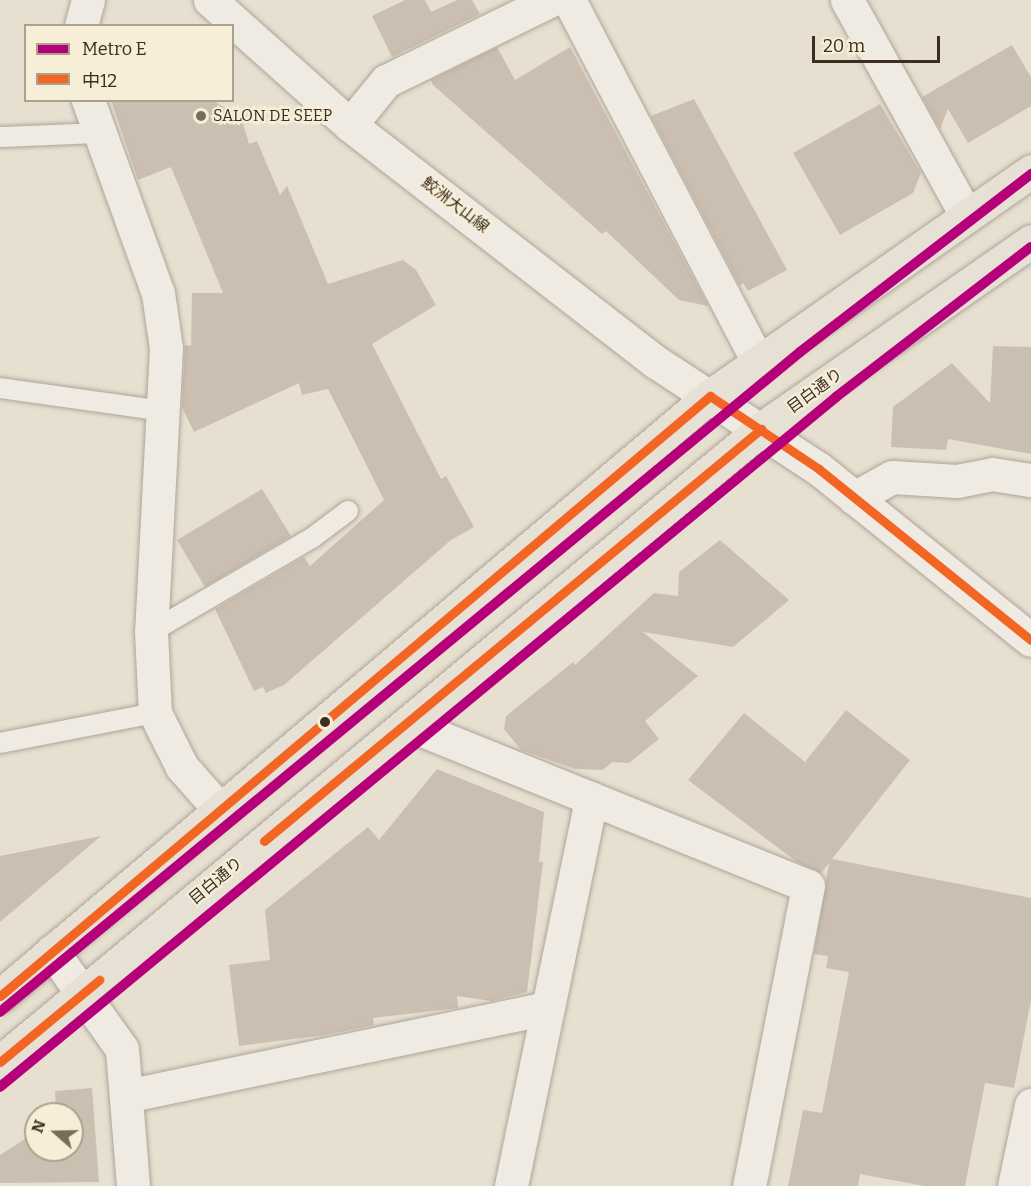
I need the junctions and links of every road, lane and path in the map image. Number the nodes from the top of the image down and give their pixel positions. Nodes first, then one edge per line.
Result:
1 (88, 0) edge
2 (210, 0) edge
3 (551, 0) edge
4 (569, 0) edge
5 (847, 0) edge
6 (82, 24) edge
7 (89, 102) edge
8 (350, 125) junction
9 (99, 133) junction
10 (0, 137) edge
11 (1031, 171) edge
12 (966, 215) junction
13 (1031, 241) edge
14 (759, 363) junction
15 (0, 388) edge
16 (710, 396) junction
17 (163, 411) junction
18 (761, 429) junction
19 (1031, 480) edge
20 (854, 498) junction
21 (348, 511) dead end
22 (151, 633) junction
23 (1031, 640) edge
24 (155, 713) junction
25 (407, 724) junction
26 (0, 743) edge
27 (591, 798) junction
28 (220, 810) junction
29 (52, 951) junction
30 (84, 992) junction
31 (0, 996) edge
32 (548, 1008) junction
33 (0, 1062) edge
34 (126, 1096) junction
35 (1031, 1105) edge
36 (133, 1186) edge
37 (511, 1186) edge
38 (749, 1186) edge
39 (1014, 1186) edge

1 - 6 street
2 - 8 street, 鮫洲大山線
3 - 8 street
4 - 14 street
5 - 12 street
7 - 9 street
8 - 16 street, 鮫洲大山線
9 - 10 lane
9 - 17 street
11 - 12 main road
12 - 14 main road
13 - 18 main road, 目白通り
14 - 16 main road
15 - 17 lane
16 - 18 street, 鮫洲大山線
16 - 28 main road
17 - 22 street
18 - 20 street, 鮫洲大山線
18 - 25 main road, 目白通り
19 - 20 street
20 - 23 street, 鮫洲大山線
21 - 22 lane
22 - 24 street
24 - 26 lane
24 - 28 street
25 - 27 street
25 - 30 main road, 目白通り
27 - 32 street
27 - 38 street
28 - 29 main road
29 - 30 street
29 - 31 main road
30 - 33 main road, 目白通り
30 - 34 street
32 - 34 street
32 - 37 street
34 - 36 street
35 - 39 street

